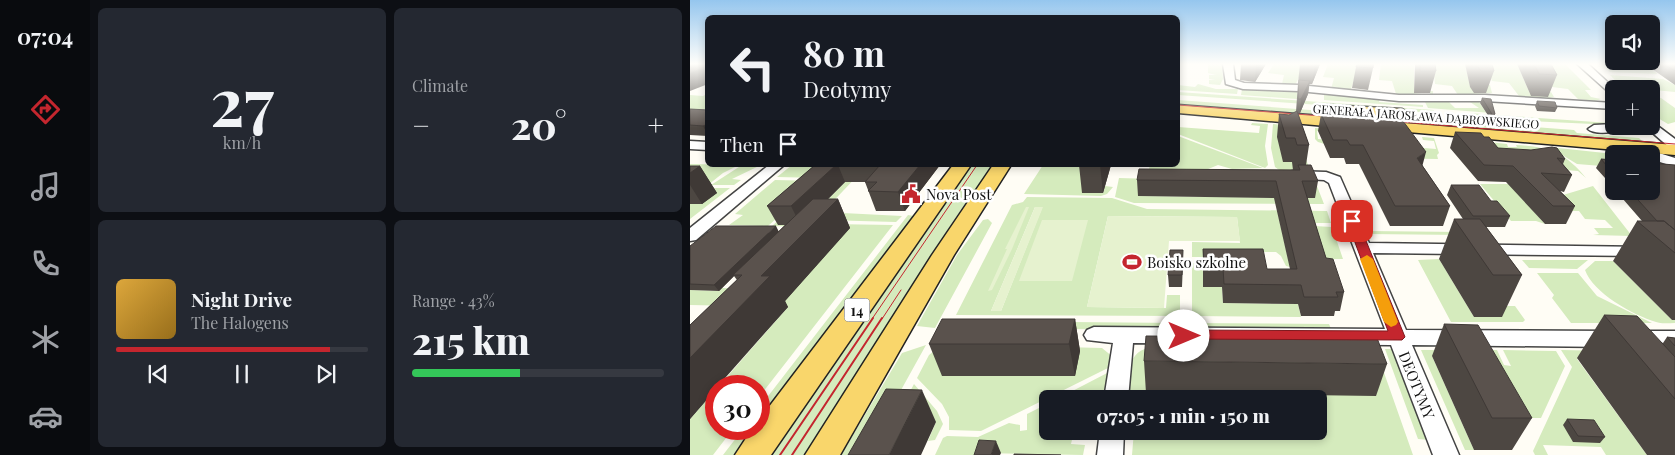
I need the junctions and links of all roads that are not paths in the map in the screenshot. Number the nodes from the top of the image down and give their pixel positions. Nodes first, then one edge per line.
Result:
1 (1237, 85) edge
2 (1180, 97) edge
3 (1605, 105) edge
4 (1180, 109) edge
5 (1605, 128) edge
6 (1594, 129) junction
7 (1668, 134) edge
8 (690, 144) edge
9 (1610, 145) edge
10 (705, 146) edge
11 (1660, 149) edge
12 (1675, 150) edge
13 (1660, 158) edge
14 (1675, 163) edge
15 (775, 167) edge
16 (961, 167) edge
17 (1001, 167) edge
18 (1273, 176) edge
19 (690, 236) edge
20 (1363, 248) junction
21 (1660, 251) edge
22 (1094, 335) dead end
23 (1124, 335) junction
24 (1397, 337) junction
25 (1675, 339) edge
26 (1117, 390) edge
27 (1111, 440) edge
28 (752, 455) edge
29 (822, 455) edge
30 (1110, 455) edge
31 (1446, 455) edge

1 - 3 street
2 - 6 main road, GENERAŁA JAROSŁAWA DĄBROWSKIEGO
4 - 9 main road, GENERAŁA JAROSŁAWA DĄBROWSKIEGO
5 - 6 street
6 - 7 main road, GENERAŁA JAROSŁAWA DĄBROWSKIEGO
8 - 10 street
11 - 12 main road, GENERAŁA JAROSŁAWA DĄBROWSKIEGO
13 - 14 street
15 - 19 street
16 - 28 main road, 14
17 - 29 main road
18 - 20 street, DEOTYMY
20 - 21 street
20 - 24 street, DEOTYMY
22 - 23 street
23 - 24 street
23 - 26 street
24 - 25 street
24 - 31 street, DEOTYMY
27 - 30 street

